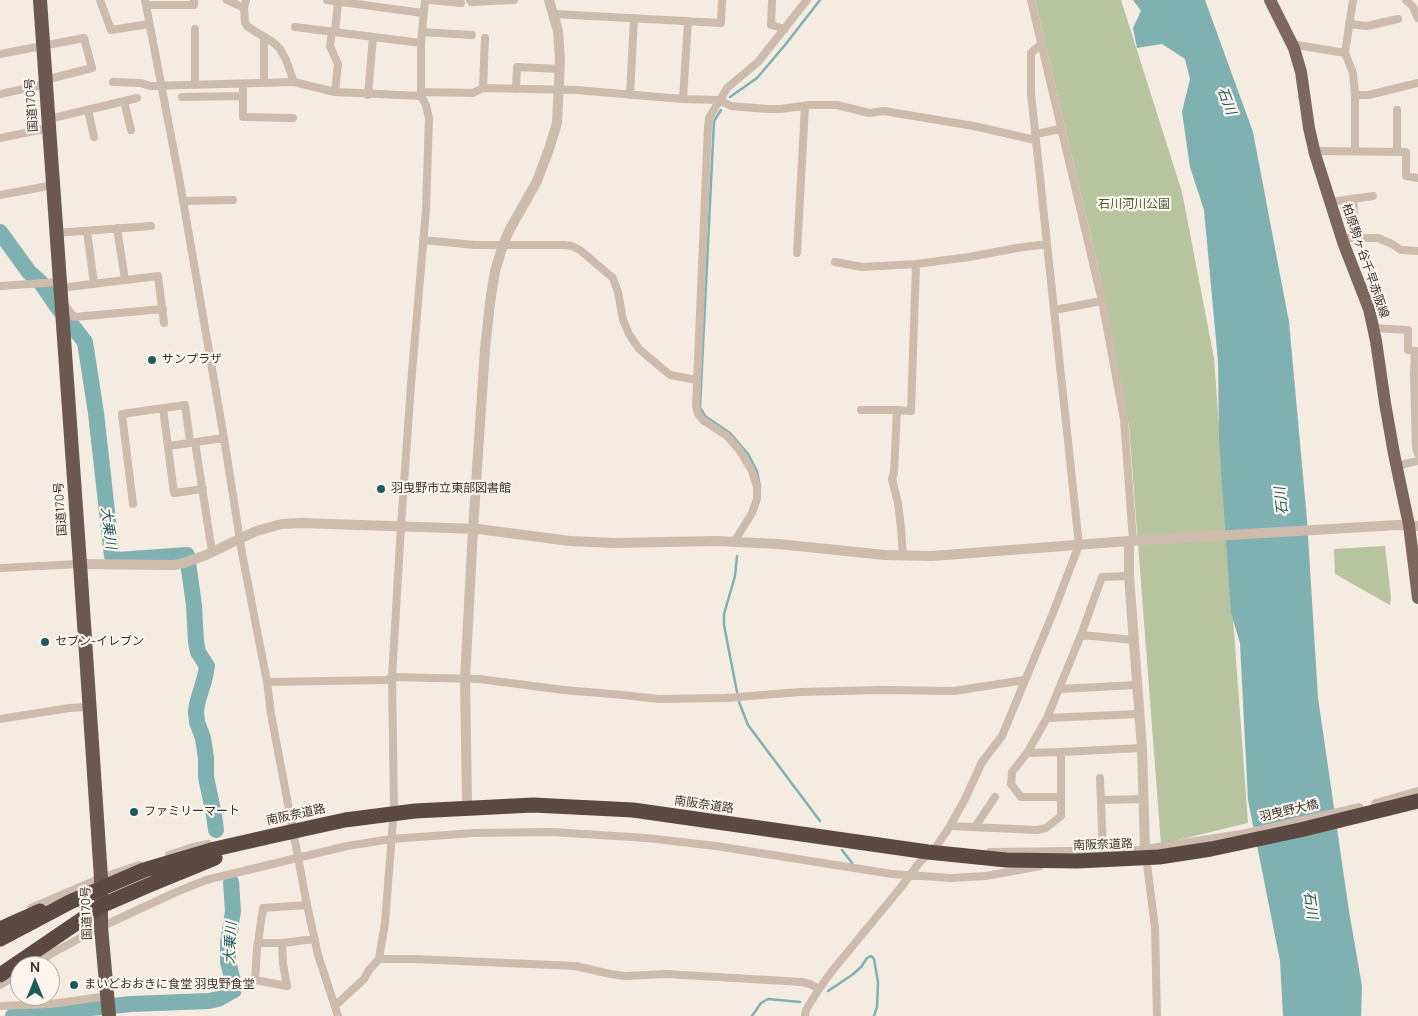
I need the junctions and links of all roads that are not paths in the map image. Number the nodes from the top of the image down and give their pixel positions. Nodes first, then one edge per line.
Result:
1 (40, 0) edge
2 (100, 0) edge
3 (194, 0) edge
4 (227, 0) edge
5 (328, 0) edge
6 (424, 0) edge
7 (430, 0) edge
8 (470, 0) edge
9 (514, 0) edge
10 (549, 0) edge
11 (722, 0) edge
12 (772, 0) edge
13 (807, 0) edge
14 (1031, 0) edge
15 (1270, 0) edge
16 (1353, 0) edge
17 (1406, 0) edge
18 (338, 2) junction
19 (461, 2) dead end
20 (145, 3) edge
21 (245, 4) edge
22 (424, 14) junction
23 (554, 14) junction
24 (634, 18) junction
25 (1418, 18) edge
26 (1398, 19) dead end
27 (688, 21) junction
28 (149, 24) junction
29 (1349, 24) junction
30 (295, 26) dead end
31 (196, 29) dead end
32 (785, 29) junction
33 (334, 31) junction
34 (422, 32) junction
35 (472, 35) dead end
36 (264, 37) junction
37 (373, 37) junction
38 (484, 38) dead end
39 (422, 43) junction
40 (1041, 44) junction
41 (43, 45) junction
42 (1294, 48) junction
43 (1345, 53) junction
44 (0, 54) edge
45 (560, 69) junction
46 (46, 82) junction
47 (113, 82) dead end
48 (294, 82) junction
49 (1418, 83) edge
50 (195, 84) junction
51 (243, 84) junction
52 (264, 84) junction
53 (161, 86) junction
54 (483, 88) junction
55 (516, 89) junction
56 (559, 90) junction
57 (335, 92) junction
58 (0, 94) edge
59 (368, 94) junction
60 (421, 94) junction
61 (630, 95) junction
62 (1355, 95) junction
63 (243, 96) junction
64 (182, 97) dead end
65 (137, 98) dead end
66 (683, 99) junction
67 (719, 100) junction
68 (124, 101) junction
69 (805, 106) junction
70 (88, 110) junction
71 (1397, 110) dead end
72 (293, 118) dead end
73 (49, 123) junction
74 (1061, 129) junction
75 (131, 130) dead end
76 (94, 136) dead end
77 (1035, 137) junction
78 (0, 138) edge
79 (1355, 150) junction
80 (1314, 151) junction
81 (1397, 151) junction
82 (1418, 178) edge
83 (53, 185) junction
84 (0, 195) edge
85 (1373, 196) dead end
86 (1353, 199) junction
87 (233, 200) dead end
88 (182, 201) junction
89 (1330, 202) junction
90 (151, 226) dead end
91 (117, 228) junction
92 (87, 231) junction
93 (56, 233) junction
94 (1342, 238) junction
95 (1356, 238) junction
96 (423, 240) junction
97 (1047, 244) junction
98 (503, 246) junction
99 (1418, 250) edge
100 (797, 253) dead end
101 (836, 262) dead end
102 (916, 264) junction
103 (125, 280) junction
104 (94, 284) junction
105 (0, 286) edge
106 (60, 290) junction
107 (1102, 301) junction
108 (162, 309) junction
109 (1054, 310) junction
110 (164, 322) dead end
111 (1374, 328) junction
112 (1416, 351) edge
113 (697, 380) junction
114 (163, 408) junction
115 (861, 410) dead end
116 (897, 410) junction
117 (224, 438) junction
118 (193, 442) junction
119 (168, 446) junction
120 (1418, 454) edge
121 (1418, 461) edge
122 (1396, 466) junction
123 (202, 488) junction
124 (132, 504) dead end
125 (1408, 525) edge
126 (401, 526) junction
127 (473, 529) junction
128 (240, 539) junction
129 (1135, 541) junction
130 (734, 542) junction
131 (1079, 545) junction
132 (212, 552) junction
133 (903, 556) junction
134 (80, 564) junction
135 (0, 568) edge
136 (1129, 576) junction
137 (1418, 598) edge
138 (1080, 635) junction
139 (1134, 640) junction
140 (392, 677) junction
141 (465, 678) junction
142 (1024, 680) junction
143 (267, 682) junction
144 (1137, 685) junction
145 (1059, 689) junction
146 (89, 707) junction
147 (1139, 714) junction
148 (1047, 718) junction
149 (0, 719) edge
150 (1142, 748) junction
151 (1060, 752) junction
152 (1027, 753) junction
153 (1100, 778) dead end
154 (1418, 792) edge
155 (995, 797) dead end
156 (1061, 797) junction
157 (1144, 799) junction
158 (1101, 800) junction
159 (1418, 801) edge
160 (468, 802) junction
161 (1418, 807) edge
162 (394, 808) junction
163 (950, 826) junction
164 (292, 827) junction
165 (975, 827) junction
166 (392, 839) junction
167 (936, 847) junction
168 (235, 850) junction
169 (1103, 850) junction
170 (1145, 850) junction
171 (298, 858) junction
172 (910, 876) junction
173 (101, 878) junction
174 (70, 902) junction
175 (307, 905) junction
176 (0, 922) edge
177 (101, 927) junction
178 (0, 929) edge
179 (314, 938) junction
180 (0, 939) edge
181 (258, 943) junction
182 (282, 943) junction
183 (0, 945) edge
184 (48, 956) edge
185 (379, 959) junction
186 (0, 975) edge
187 (818, 989) junction
188 (336, 1005) junction
189 (108, 1007) edge
190 (1, 1009) edge
191 (338, 1016) edge
192 (805, 1016) edge
193 (1157, 1016) edge

1 - 41 highway, 国道170号
2 - 28 street
3 - 20 street
4 - 21 street
5 - 18 street
6 - 22 street
7 - 19 street
8 - 9 street
10 - 23 street
11 - 27 street
12 - 32 street
13 - 32 street
14 - 40 street
15 - 42 main road, 柏原駒ヶ谷千早赤阪線
16 - 29 street
17 - 25 street
18 - 22 street
18 - 33 street
20 - 28 street
21 - 36 street
22 - 34 street
23 - 24 street
23 - 45 street
24 - 27 street
24 - 61 street
26 - 29 street
27 - 66 street
28 - 53 street
29 - 43 street
30 - 33 street
31 - 50 street
32 - 67 street
33 - 37 street
33 - 57 street
34 - 35 street
34 - 39 street
36 - 48 street
36 - 52 street
37 - 39 street
37 - 59 street
38 - 54 street
39 - 60 street
40 - 74 street
40 - 77 street
41 - 44 street
41 - 46 highway, 国道170号
41 - 46 street
42 - 43 street
42 - 80 main road, 柏原駒ヶ谷千早赤阪線
43 - 62 street
45 - 55 street
45 - 56 street
46 - 58 street
46 - 73 highway, 国道170号
47 - 53 street
48 - 52 street
48 - 57 street
49 - 62 street
50 - 51 street
50 - 53 street
51 - 52 street
51 - 63 street
53 - 88 street
54 - 55 street
54 - 60 street
55 - 56 street
56 - 61 street
56 - 98 street
57 - 59 street
59 - 60 street
60 - 96 street
61 - 66 street
62 - 79 street
63 - 64 street
63 - 72 street
65 - 68 street
66 - 67 street
67 - 69 street
67 - 113 street
68 - 70 street
68 - 75 street
69 - 77 street
69 - 100 street
70 - 73 street
70 - 76 street
71 - 81 street
73 - 78 street
73 - 83 highway, 国道170号
74 - 77 street
74 - 107 street
77 - 97 street
79 - 80 street
79 - 81 street
80 - 89 main road, 柏原駒ヶ谷千早赤阪線
81 - 82 street
83 - 84 street
83 - 93 highway, 国道170号
85 - 86 street
86 - 89 street
86 - 95 street
87 - 88 street
88 - 117 street
89 - 94 main road, 柏原駒ヶ谷千早赤阪線
90 - 91 street
91 - 92 street
91 - 103 street
92 - 93 street
92 - 104 street
93 - 106 highway, 国道170号
94 - 95 street
94 - 111 main road, 柏原駒ヶ谷千早赤阪線
95 - 99 street
96 - 98 street
96 - 126 street
97 - 102 street
97 - 109 street
98 - 113 street
98 - 127 street
101 - 102 street
102 - 116 street
103 - 104 street
103 - 108 street
104 - 106 street
105 - 106 street
106 - 108 street
106 - 134 highway, 国道170号
107 - 109 street
107 - 129 street
108 - 110 street
109 - 131 street
111 - 112 street
111 - 122 main road, 柏原駒ヶ谷千早赤阪線
112 - 120 street
113 - 130 street
114 - 118 street
114 - 119 street
114 - 124 street
115 - 116 street
116 - 133 street
117 - 118 street
117 - 128 street
118 - 119 street
118 - 123 street
119 - 123 street
121 - 122 street
122 - 125 main road, 柏原駒ヶ谷千早赤阪線
123 - 132 street
125 - 129 street
125 - 137 main road, 柏原駒ヶ谷千早赤阪線
126 - 127 street
126 - 128 street
126 - 140 street
127 - 130 street
127 - 141 street
128 - 132 street
128 - 143 street
129 - 131 street
129 - 136 street
130 - 133 street
131 - 133 street
131 - 142 street
132 - 134 street
134 - 135 street
134 - 146 highway, 国道170号
136 - 138 street
136 - 139 street
138 - 139 street
138 - 145 street
139 - 144 street
140 - 141 street
140 - 143 street
140 - 162 street
141 - 142 street
141 - 160 street
142 - 163 street
143 - 164 street
144 - 145 street
144 - 147 street
145 - 148 street
146 - 149 street
146 - 173 highway, 国道170号
147 - 148 street
147 - 150 street
148 - 152 street
150 - 151 street
150 - 157 street
151 - 152 street
151 - 156 street
152 - 156 street
153 - 158 street
154 - 170 street, 羽曳野大橋
155 - 165 street
156 - 165 street
157 - 158 street
157 - 170 street
158 - 169 street
159 - 174 highway, 南阪奈道路, bridge
160 - 162 street
160 - 167 street
161 - 168 highway, 南阪奈道路, bridge
162 - 164 street
162 - 166 street
163 - 165 street
163 - 167 street
164 - 171 street
164 - 173 street
166 - 171 street
166 - 172 street
166 - 185 street
167 - 169 street
167 - 172 street
168 - 183 highway, 南阪奈道路, bridge
168 - 186 highway, bridge
169 - 170 street
170 - 172 street
170 - 193 street
171 - 175 street
171 - 177 street
172 - 187 street
173 - 176 street
173 - 177 highway, 国道170号
174 - 178 highway, bridge
174 - 180 highway, 南阪奈道路, bridge
175 - 179 street
175 - 181 street
177 - 184 street
177 - 189 highway, 国道170号
179 - 182 street
179 - 188 street
181 - 182 street
181 - 182 street
185 - 187 street
185 - 188 street
187 - 192 street
188 - 191 street
189 - 190 street

